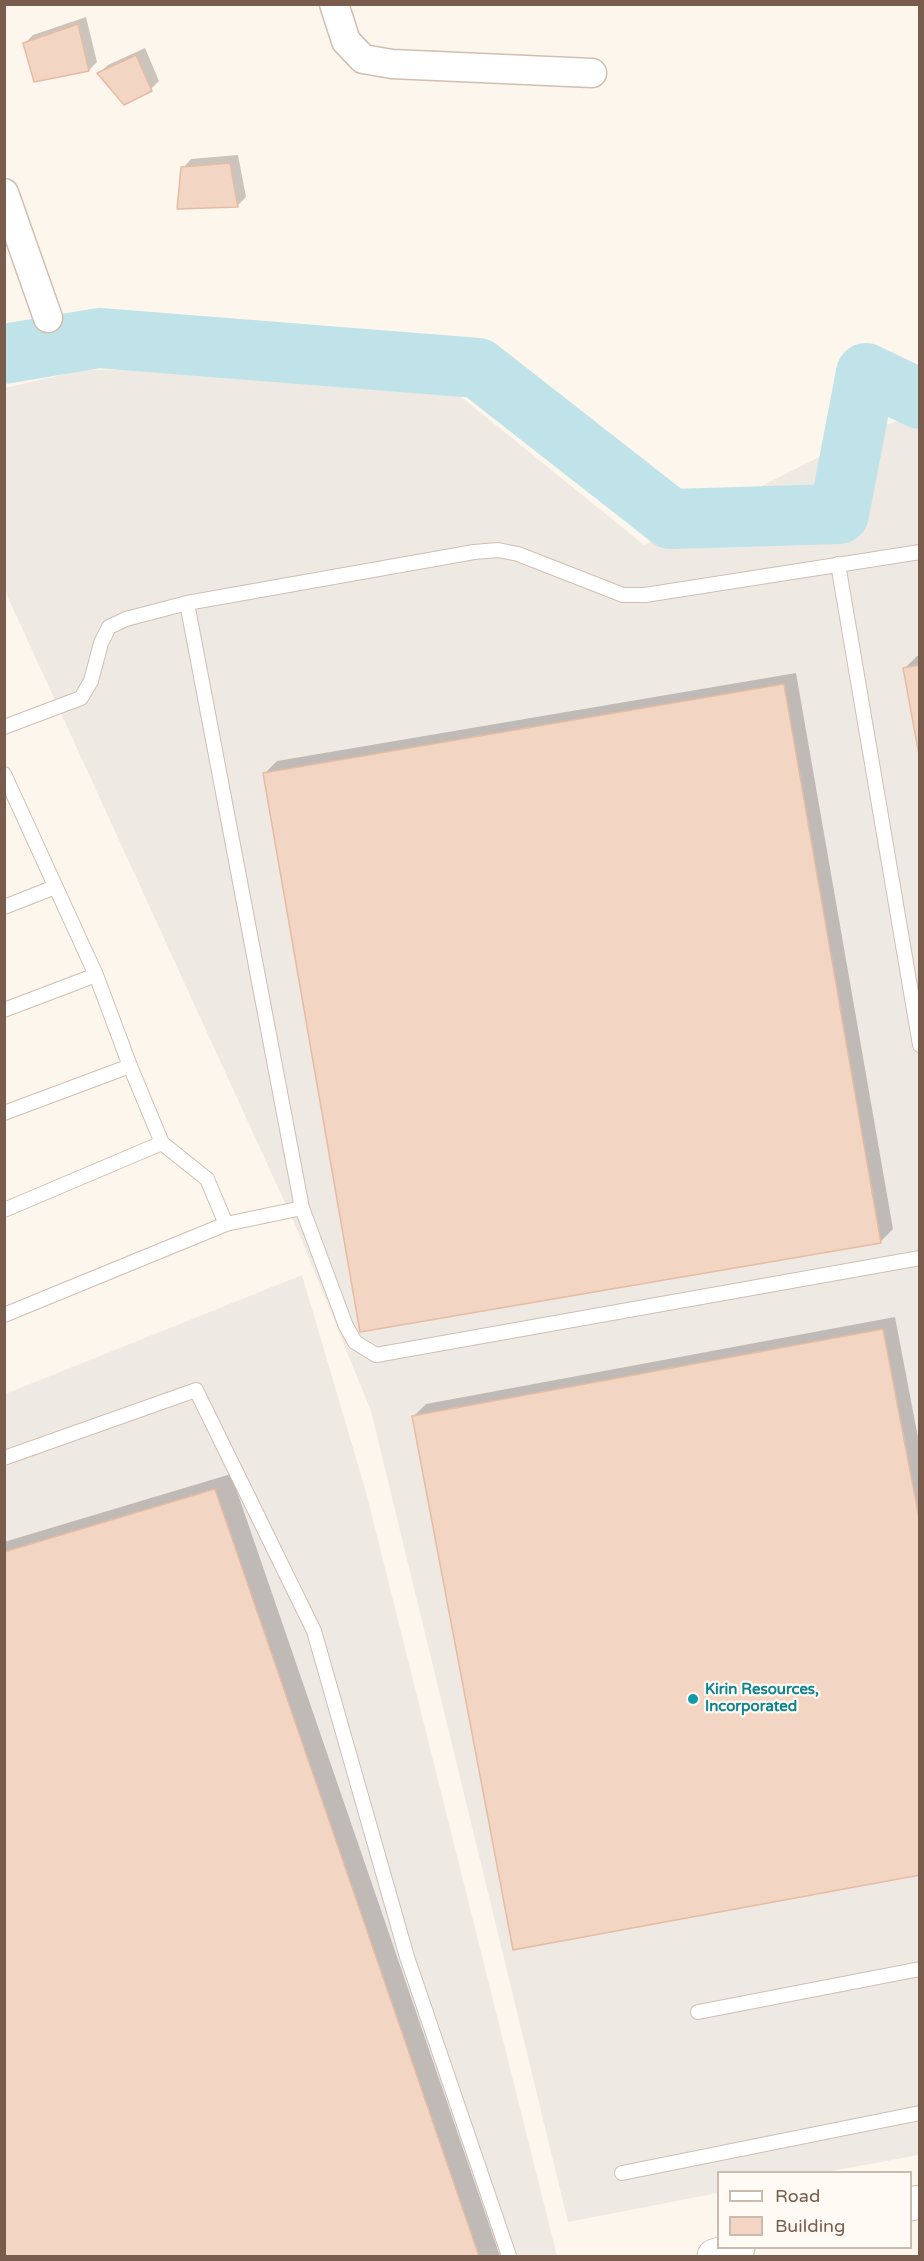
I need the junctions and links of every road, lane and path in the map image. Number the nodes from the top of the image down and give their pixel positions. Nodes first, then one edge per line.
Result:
1 (334, 4) edge
2 (592, 73) dead end
3 (4, 192) edge
4 (48, 318) dead end
5 (920, 552) edge
6 (838, 564) junction
7 (187, 603) junction
8 (4, 727) edge
9 (4, 774) edge
10 (9, 796) edge
11 (55, 887) junction
12 (4, 907) edge
13 (96, 975) junction
14 (4, 1011) edge
15 (920, 1045) edge
16 (130, 1066) junction
17 (4, 1113) edge
18 (162, 1143) junction
19 (302, 1208) junction
20 (4, 1210) edge
21 (226, 1224) junction
22 (920, 1258) edge
23 (4, 1315) edge
24 (4, 1458) edge
25 (920, 1969) edge
26 (698, 2013) dead end
27 (920, 2113) edge
28 (622, 2173) dead end
29 (733, 2249) edge
30 (509, 2256) edge
31 (714, 2256) edge

1 - 2 street
3 - 4 street
5 - 6 lane
6 - 7 lane
6 - 15 lane
7 - 8 lane
7 - 19 lane
9 - 10 lane
10 - 11 lane
11 - 12 lane
11 - 13 lane
13 - 14 lane
13 - 16 lane
16 - 17 lane
16 - 18 lane
18 - 20 lane
18 - 21 lane
19 - 21 lane
19 - 22 lane
21 - 23 lane
24 - 30 lane
25 - 26 lane
27 - 28 lane
29 - 31 street

